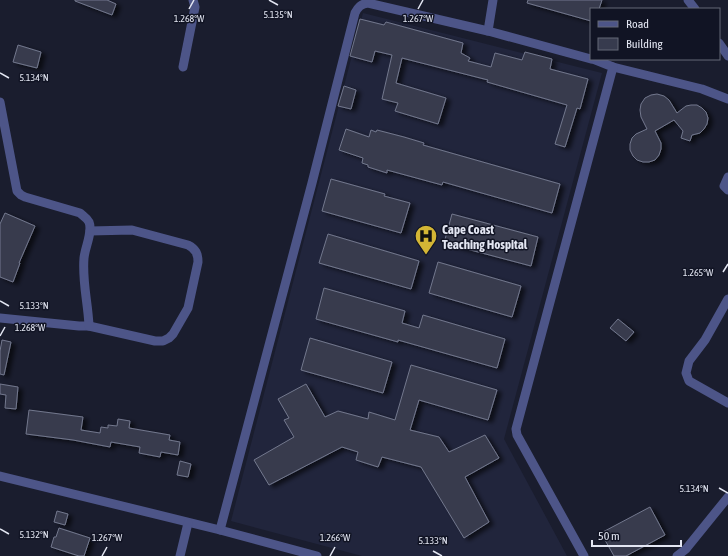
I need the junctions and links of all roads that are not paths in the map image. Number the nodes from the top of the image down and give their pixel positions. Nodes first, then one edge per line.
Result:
1 (193, 0) edge
2 (493, 0) edge
3 (688, 0) edge
4 (694, 8) edge
5 (488, 31) junction
6 (720, 44) edge
7 (728, 56) edge
8 (590, 58) edge
9 (594, 60) edge
10 (183, 67) dead end
11 (612, 67) junction
12 (728, 99) edge
13 (0, 102) edge
14 (728, 177) edge
15 (728, 190) edge
16 (90, 231) junction
17 (728, 299) edge
18 (0, 318) edge
19 (89, 326) junction
20 (728, 403) edge
21 (0, 476) edge
22 (728, 497) edge
23 (188, 523) junction
24 (220, 530) junction
25 (180, 556) edge
26 (316, 556) edge
27 (584, 556) edge
28 (677, 556) edge

1 - 10 street
2 - 5 street
3 - 4 street
5 - 8 street
5 - 24 street
6 - 7 street
9 - 11 street
11 - 12 street
11 - 27 street
13 - 16 street
14 - 15 street
16 - 19 street
16 - 19 street
17 - 20 street
18 - 19 street
21 - 23 street
22 - 28 street
23 - 24 street
23 - 25 street
24 - 26 street

